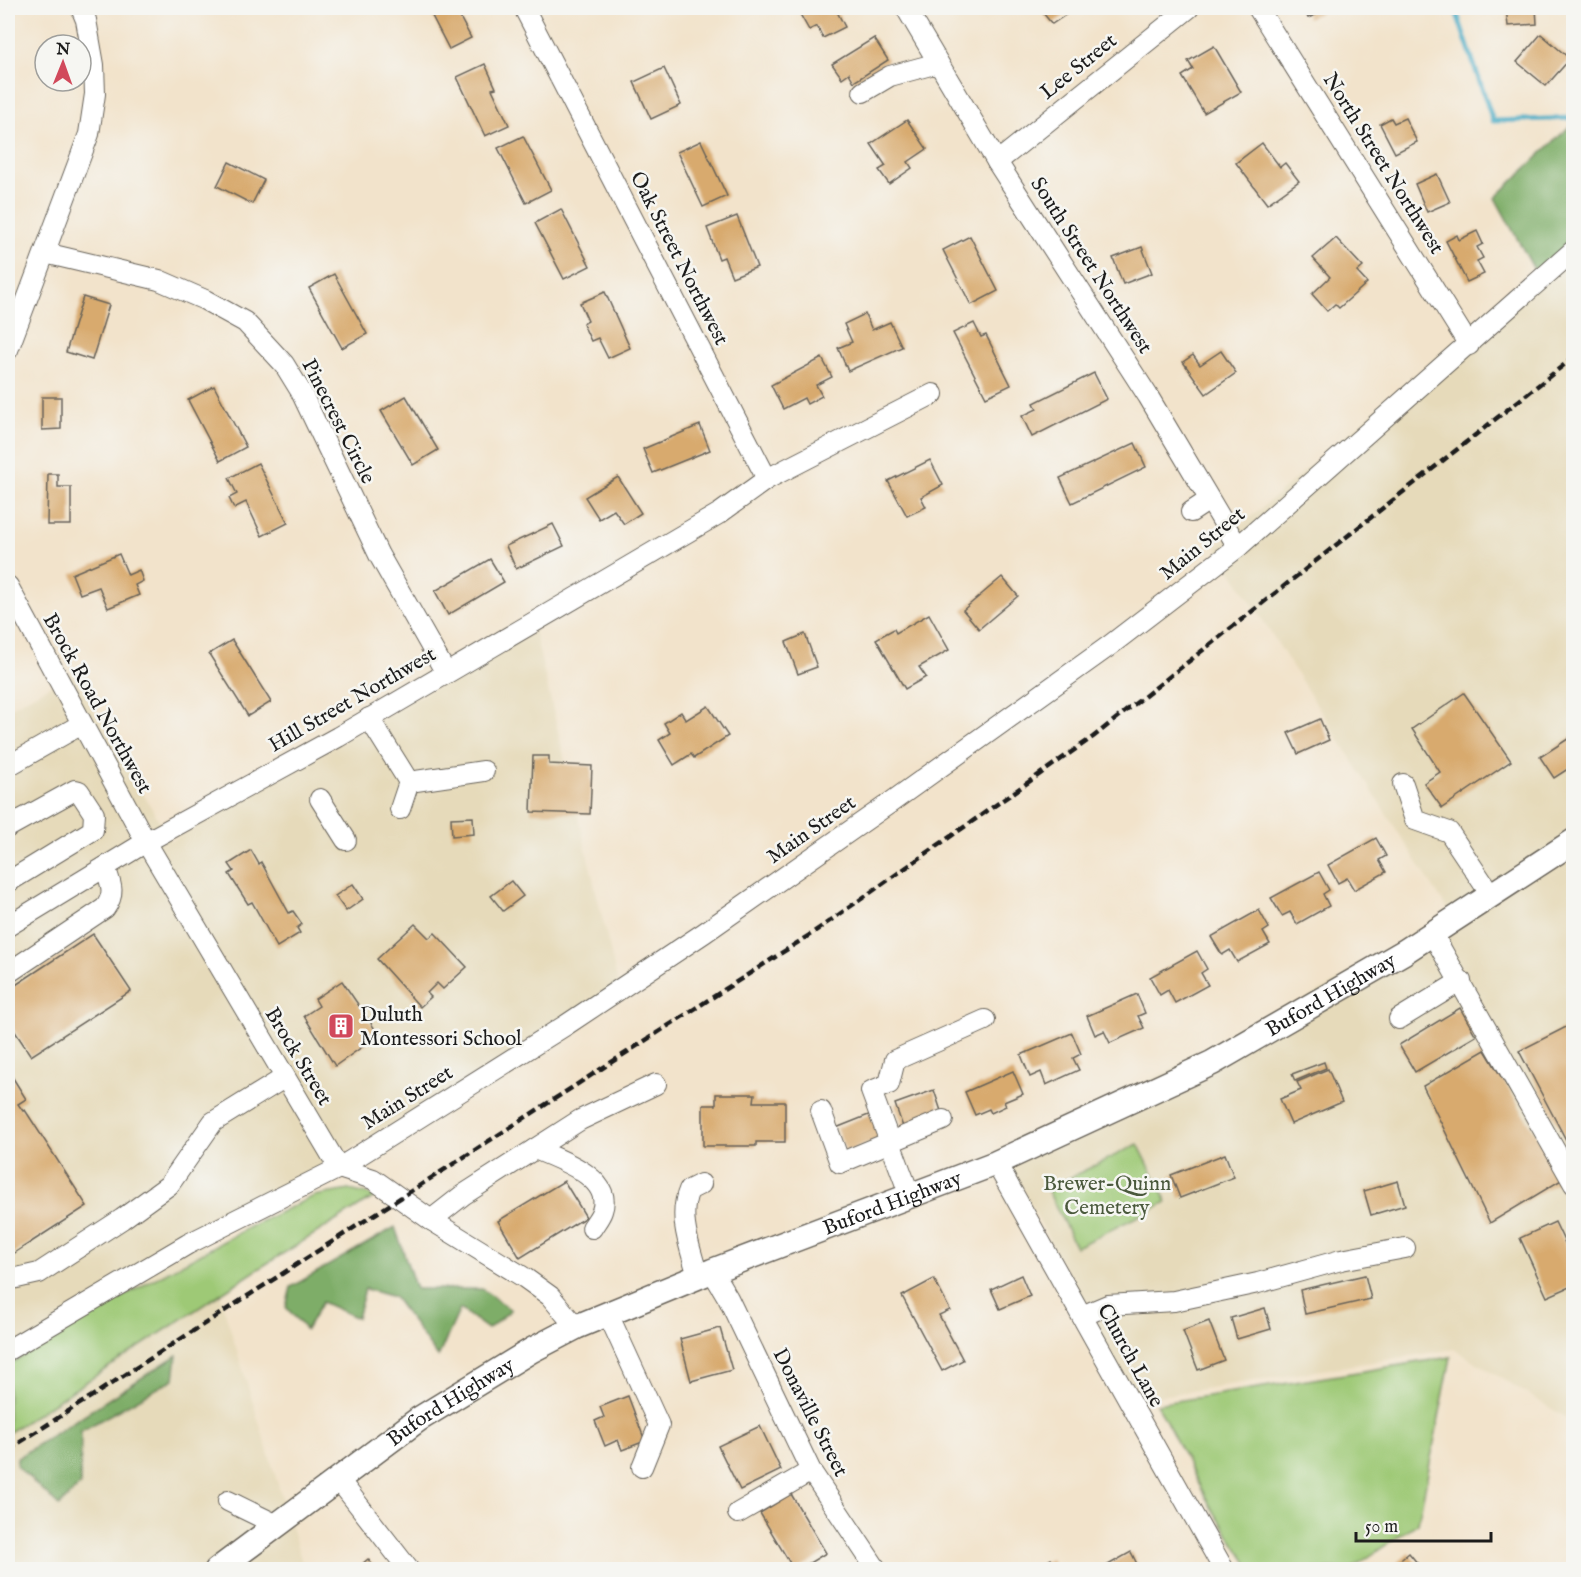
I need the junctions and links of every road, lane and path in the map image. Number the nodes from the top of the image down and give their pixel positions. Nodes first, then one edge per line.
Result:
1 (81, 8) edge
2 (524, 8) edge
3 (906, 8) edge
4 (1189, 8) edge
5 (1258, 8) edge
6 (938, 63) junction
7 (863, 92) dead end
8 (997, 162) junction
9 (1574, 250) edge
10 (45, 254) junction
11 (1469, 345) junction
12 (8, 350) edge
13 (933, 393) dead end
14 (767, 479) junction
15 (1209, 500) junction
16 (1191, 512) dead end
17 (1238, 547) junction
18 (8, 586) edge
19 (446, 673) junction
20 (369, 718) junction
21 (82, 724) junction
22 (8, 766) edge
23 (484, 771) dead end
24 (409, 782) junction
25 (1403, 784) dead end
26 (320, 799) dead end
27 (400, 808) dead end
28 (8, 827) edge
29 (346, 840) dead end
30 (1574, 840) edge
31 (147, 842) junction
32 (105, 867) junction
33 (8, 881) edge
34 (1491, 895) junction
35 (8, 926) edge
36 (1432, 933) junction
37 (8, 973) edge
38 (1461, 981) junction
39 (1399, 1019) dead end
40 (986, 1020) dead end
41 (284, 1078) junction
42 (656, 1084) dead end
43 (821, 1111) dead end
44 (943, 1120) dead end
45 (890, 1142) junction
46 (535, 1149) junction
47 (996, 1164) junction
48 (339, 1168) junction
49 (701, 1184) dead end
50 (1574, 1184) edge
51 (910, 1196) junction
52 (431, 1220) junction
53 (592, 1228) dead end
54 (1405, 1248) dead end
55 (705, 1274) junction
56 (8, 1280) edge
57 (608, 1314) junction
58 (1082, 1316) junction
59 (576, 1327) junction
60 (8, 1350) edge
61 (642, 1467) dead end
62 (811, 1471) junction
63 (339, 1480) junction
64 (228, 1501) dead end
65 (738, 1514) dead end
66 (277, 1525) junction
67 (217, 1569) edge
68 (409, 1569) edge
69 (877, 1569) edge
70 (1224, 1569) edge

1 - 10 street
2 - 14 street, Oak Street Northwest
3 - 6 street, South Street Northwest
4 - 8 street, Lee Street
5 - 11 street, North Street Northwest
6 - 7 street
6 - 8 street, South Street Northwest
8 - 15 street, South Street Northwest
9 - 11 street, Main Street
10 - 12 street
10 - 19 street, Pinecrest Circle
11 - 17 street, Main Street
13 - 14 street
14 - 19 street, Hill Street Northwest
15 - 16 street
15 - 17 street, South Street Northwest
17 - 48 street, Main Street
18 - 21 street, Brock Road Northwest
19 - 20 street, Hill Street Northwest
20 - 24 street
20 - 31 street, Hill Street Northwest
21 - 22 street
21 - 31 street, Brock Road Northwest
23 - 24 street
24 - 27 street
25 - 34 street
26 - 29 street
28 - 33 street
30 - 34 main road, Buford Highway
31 - 32 street, Hill Street Northwest
31 - 41 street, Brock Street
32 - 35 street, Hill Street Northwest
32 - 37 street
34 - 36 main road, Buford Highway
36 - 38 street
36 - 47 main road, Buford Highway
38 - 39 street
38 - 50 street
40 - 45 street
41 - 48 street, Brock Street
41 - 56 street
42 - 46 street
43 - 45 street
44 - 45 street
45 - 51 street
46 - 52 street
46 - 53 street
47 - 51 main road, Buford Highway
47 - 58 street, Church Lane
48 - 52 street
48 - 60 street, Main Street
49 - 55 street, Donaville Street
51 - 55 main road, Buford Highway
52 - 59 street
54 - 58 street
55 - 57 main road, Buford Highway
55 - 62 street, Donaville Street
57 - 59 main road, Buford Highway
57 - 61 street
58 - 70 street, Church Lane
59 - 63 main road, Buford Highway
62 - 65 street
62 - 69 street, Donaville Street
63 - 66 main road, Buford Highway
63 - 68 street
64 - 66 street
66 - 67 main road, Buford Highway

